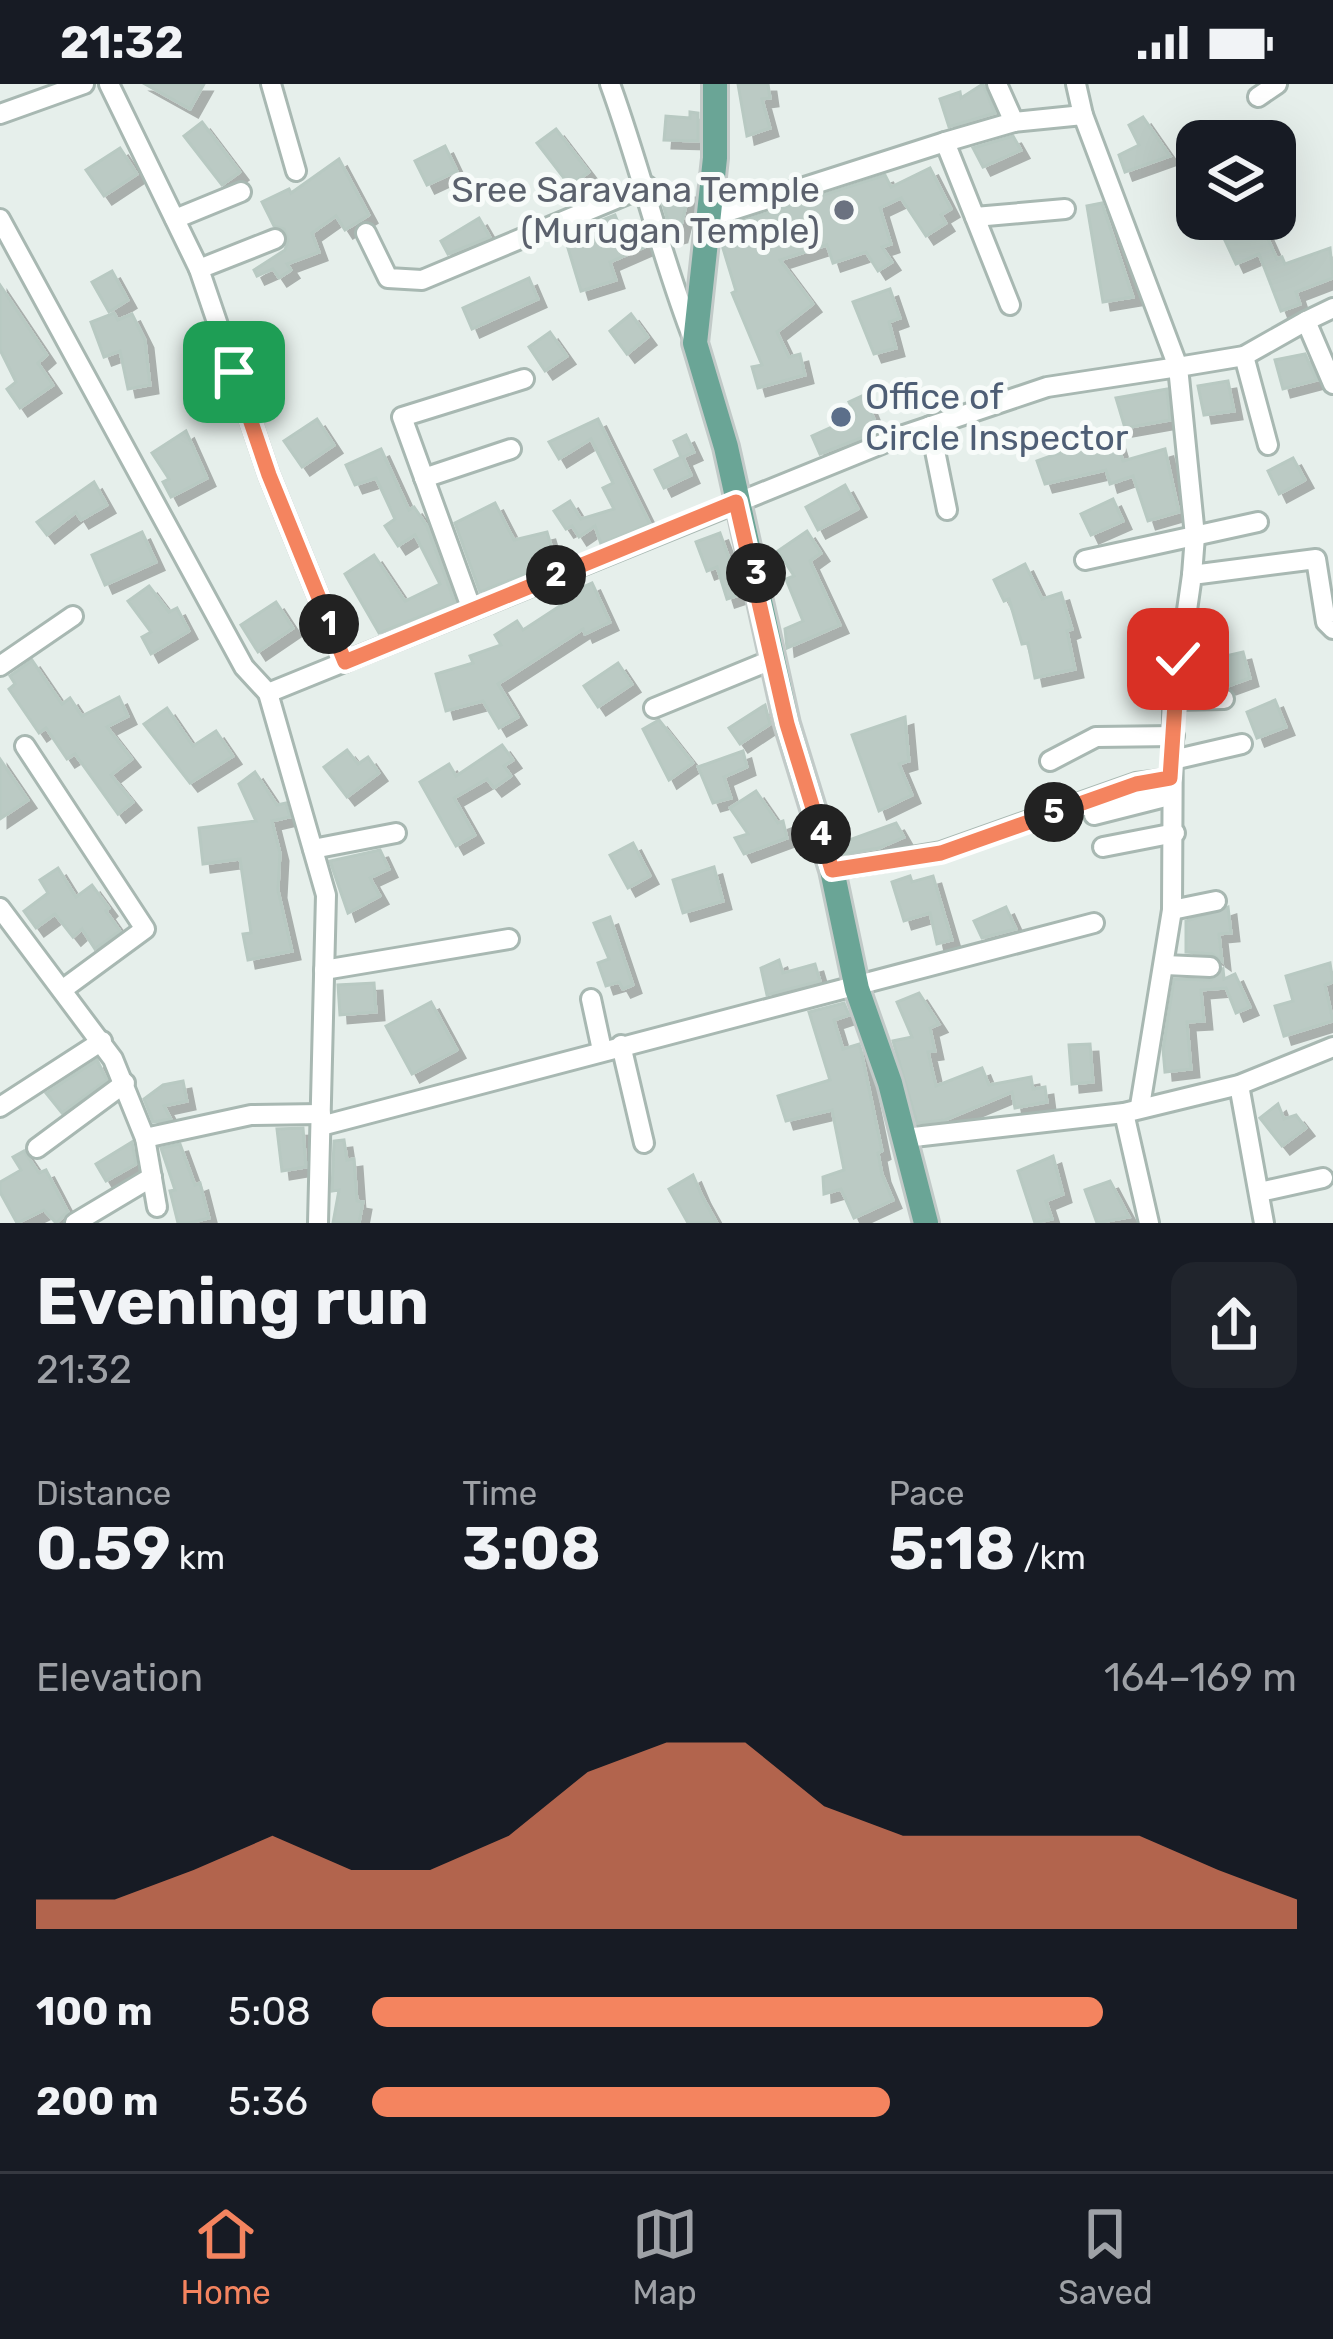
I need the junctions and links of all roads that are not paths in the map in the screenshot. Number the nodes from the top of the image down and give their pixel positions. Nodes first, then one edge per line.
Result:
1 (84, 84) edge
2 (109, 84) edge
3 (271, 84) edge
4 (610, 84) edge
5 (715, 84) edge
6 (997, 84) edge
7 (1076, 84) edge
8 (1277, 84) edge
9 (1258, 97) dead end
10 (0, 114) edge
11 (1083, 115) junction
12 (1014, 122) junction
13 (945, 142) junction
14 (296, 171) dead end
15 (647, 186) junction
16 (241, 192) dead end
17 (1065, 209) dead end
18 (975, 217) junction
19 (709, 218) junction
20 (0, 219) edge
21 (175, 219) junction
22 (366, 233) dead end
23 (275, 239) dead end
24 (199, 269) junction
25 (1010, 305) dead end
26 (1333, 308) edge
27 (1306, 321) junction
28 (695, 343) junction
29 (1244, 356) junction
30 (1178, 367) junction
31 (524, 380) dead end
32 (1333, 384) edge
33 (930, 427) junction
34 (1268, 446) dead end
35 (511, 449) dead end
36 (424, 478) junction
37 (736, 502) junction
38 (947, 510) dead end
39 (1258, 522) dead end
40 (1195, 536) junction
41 (1085, 560) dead end
42 (1192, 575) junction
43 (472, 610) junction
44 (73, 616) dead end
45 (1333, 629) edge
46 (774, 659) junction
47 (345, 662) junction
48 (0, 666) edge
49 (268, 693) junction
50 (1223, 699) dead end
51 (1174, 700) junction
52 (654, 708) dead end
53 (1174, 736) junction
54 (1243, 744) dead end
55 (25, 746) dead end
56 (1050, 760) dead end
57 (1170, 778) junction
58 (1094, 814) dead end
59 (396, 833) dead end
60 (1175, 833) junction
61 (1103, 847) dead end
62 (313, 849) junction
63 (832, 870) junction
64 (1216, 902) dead end
65 (0, 908) edge
66 (1172, 910) junction
67 (1094, 923) dead end
68 (509, 939) dead end
69 (1165, 965) junction
70 (1210, 967) dead end
71 (324, 970) junction
72 (857, 989) junction
73 (62, 990) junction
74 (591, 999) dead end
75 (102, 1041) junction
76 (612, 1047) junction
77 (1333, 1047) edge
78 (125, 1083) junction
79 (1239, 1084) junction
80 (0, 1107) edge
81 (1132, 1110) junction
82 (321, 1120) junction
83 (145, 1138) junction
84 (904, 1138) junction
85 (644, 1143) dead end
86 (38, 1148) dead end
87 (152, 1177) junction
88 (1323, 1178) dead end
89 (1260, 1192) junction
90 (157, 1207) dead end
91 (76, 1223) edge
92 (318, 1223) edge
93 (926, 1223) edge
94 (1149, 1223) edge
95 (1264, 1223) edge

1 - 10 street
2 - 21 street
3 - 14 street
4 - 15 street
5 - 19 main road
6 - 12 street
7 - 11 street
8 - 9 street
11 - 12 street
11 - 30 street
12 - 13 street
13 - 18 street
13 - 19 street
15 - 22 street
15 - 28 street
16 - 21 street
17 - 18 street
18 - 25 street
19 - 28 main road
20 - 49 street
21 - 24 street
23 - 24 street
24 - 47 street
26 - 27 street
27 - 29 street
27 - 32 street
28 - 37 main road
29 - 30 street
29 - 34 street
30 - 33 street
30 - 40 street
31 - 36 street
33 - 37 street
33 - 38 street
35 - 36 street
36 - 43 street
37 - 43 street
37 - 46 main road
39 - 40 street
40 - 41 street
40 - 42 street
42 - 45 street
42 - 51 street
43 - 47 street
44 - 48 street
46 - 52 street
46 - 63 main road
47 - 49 street
49 - 62 street
50 - 51 street
51 - 53 street
53 - 56 street
53 - 57 street
54 - 57 street
55 - 73 street
57 - 58 street
57 - 60 street
57 - 63 street
59 - 62 street
60 - 61 street
60 - 66 street
62 - 71 street
63 - 72 main road
64 - 66 street
65 - 73 street
66 - 69 street
67 - 72 street
68 - 71 street
69 - 70 street
69 - 81 street
71 - 82 street
72 - 76 street
72 - 84 main road
73 - 75 street
74 - 76 street
75 - 78 street
75 - 80 street
76 - 82 street
76 - 85 street
77 - 79 street
78 - 83 street
78 - 86 street
79 - 81 street
79 - 89 street
81 - 84 street
81 - 94 street
82 - 83 street
82 - 92 street
83 - 87 street
84 - 93 main road
87 - 90 street
87 - 91 street
88 - 89 street
89 - 95 street

